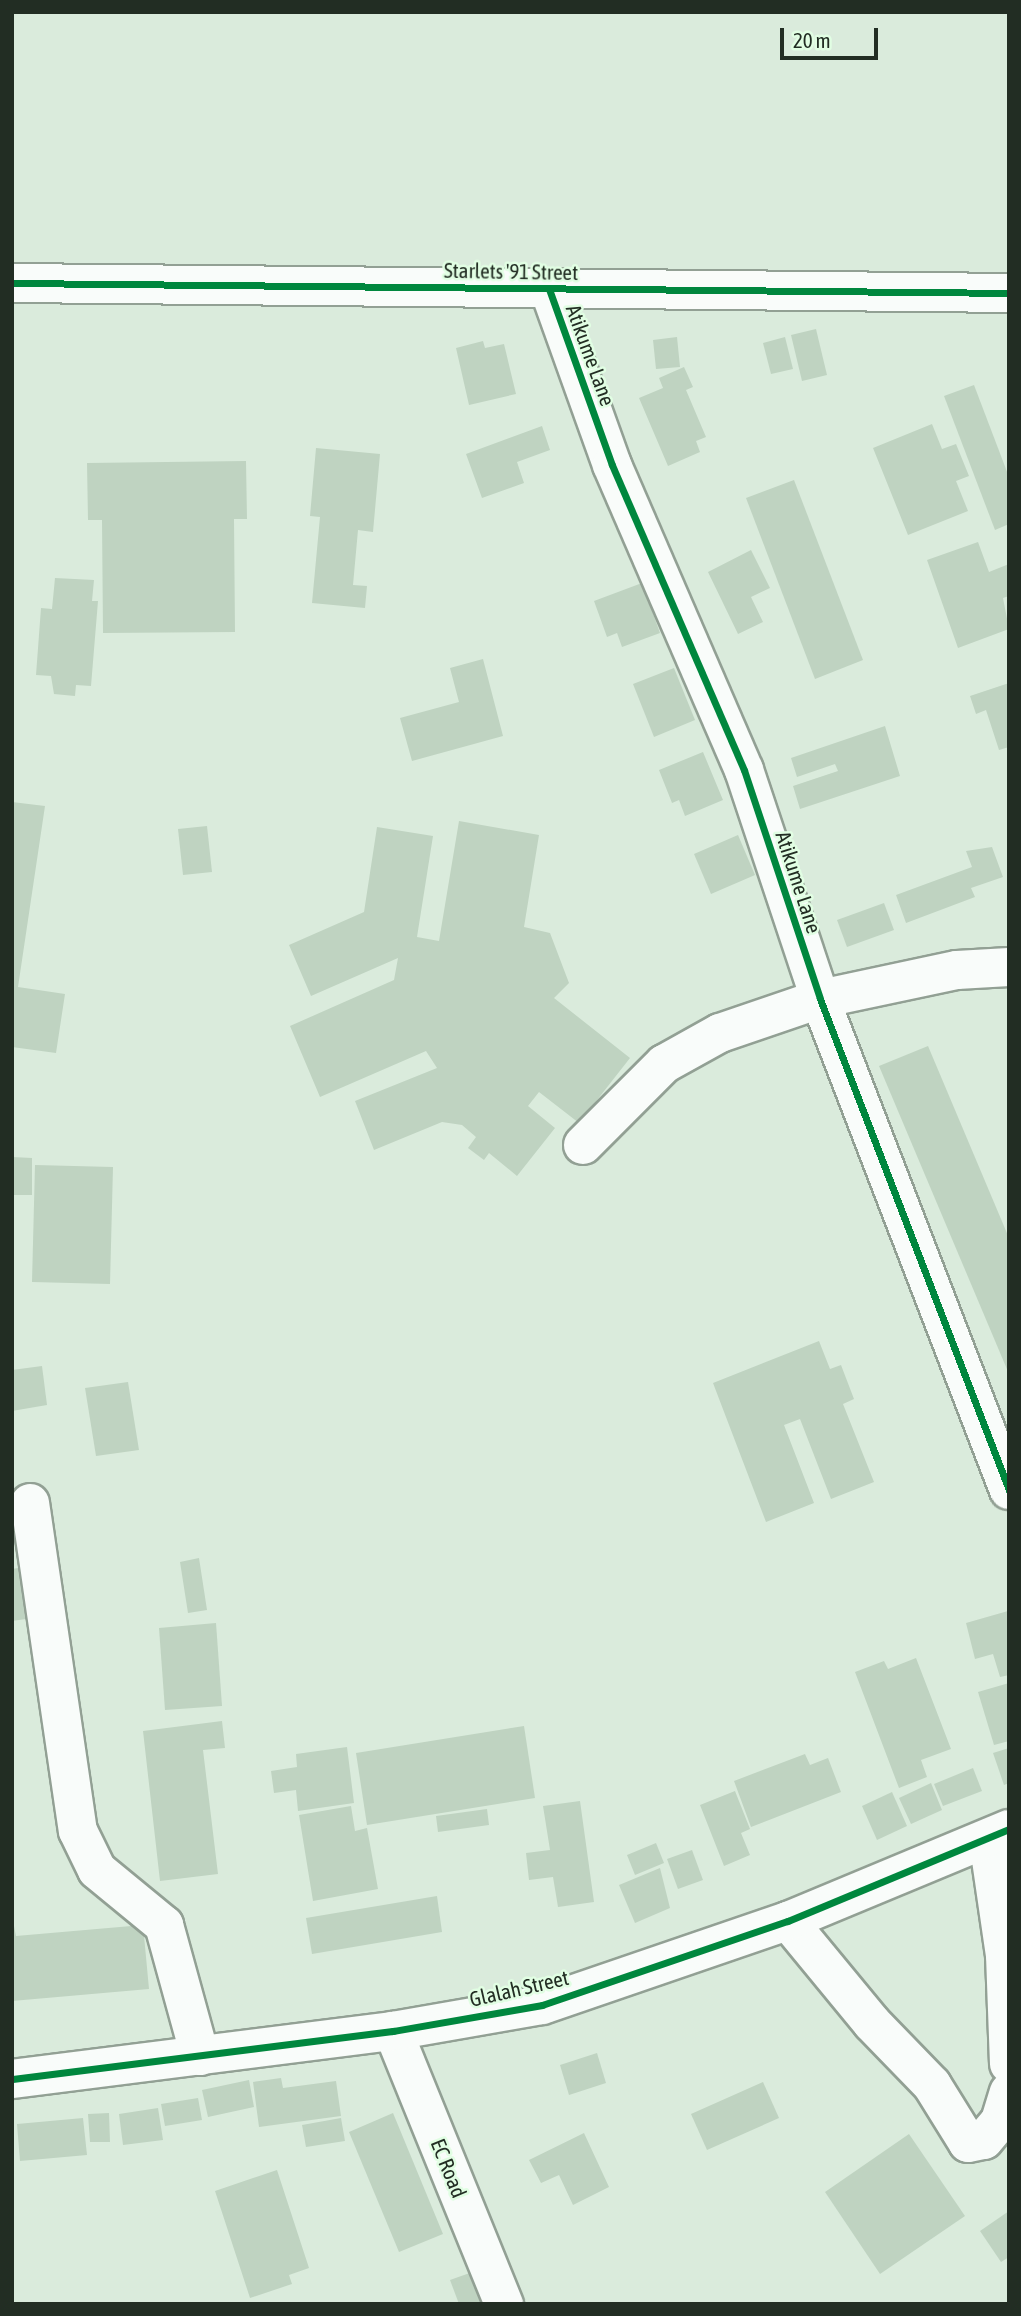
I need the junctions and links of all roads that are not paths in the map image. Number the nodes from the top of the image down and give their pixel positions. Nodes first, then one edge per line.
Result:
1 (12, 283) edge
2 (549, 289) junction
3 (1009, 293) edge
4 (1009, 967) edge
5 (820, 999) junction
6 (583, 1145) dead end
7 (1009, 1490) edge
8 (30, 1503) dead end
9 (998, 1834) edge
10 (788, 1921) junction
11 (393, 2031) junction
12 (200, 2056) junction
13 (1009, 2064) edge
14 (12, 2079) edge
15 (1009, 2092) edge
16 (504, 2304) edge

1 - 2 street, Starlets '91 Street
2 - 3 street, Starlets '91 Street
2 - 5 street, Atikume Lane
4 - 5 street
5 - 6 street
5 - 7 street, Atikume Lane
8 - 12 street
9 - 10 street, Glalah Street
9 - 13 street
10 - 11 street, Glalah Street
10 - 15 street
11 - 12 street, Glalah Street
11 - 16 street, EC Road
12 - 14 street, Glalah Street

